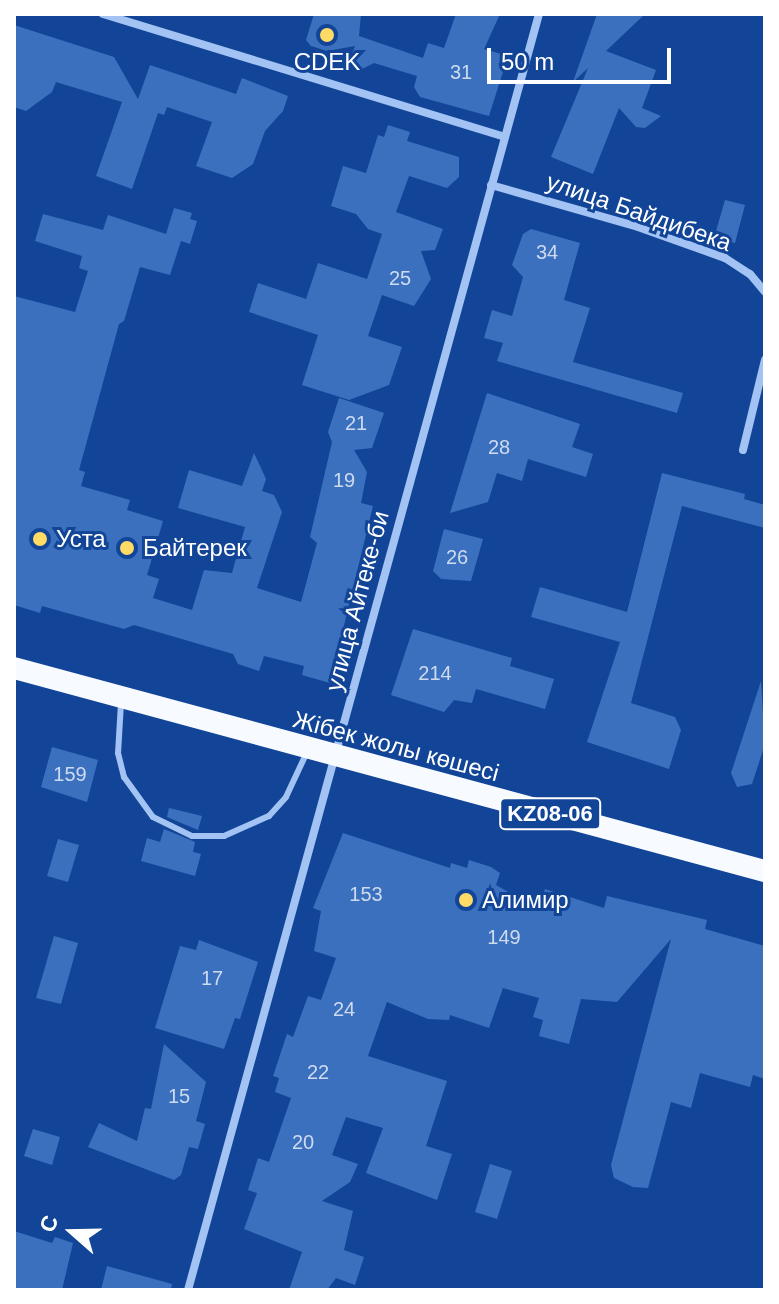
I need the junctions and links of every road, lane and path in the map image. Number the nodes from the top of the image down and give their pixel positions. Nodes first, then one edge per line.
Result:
1 (103, 14) edge
2 (539, 14) edge
3 (503, 136) junction
4 (491, 185) junction
5 (765, 292) edge
6 (765, 360) edge
7 (743, 450) dead end
8 (14, 668) edge
9 (122, 698) junction
10 (308, 749) junction
11 (336, 757) junction
12 (765, 871) edge
13 (188, 1290) edge

1 - 3 street
2 - 3 street, улица Айтеке-би
3 - 4 street, улица Айтеке-би
4 - 5 street, улица Байдибека
4 - 11 street, улица Айтеке-би
6 - 7 street
8 - 9 highway, Жібек жолы көшесі / KZ08-06
9 - 10 highway, Жібек жолы көшесі / KZ08-06
9 - 10 lane
10 - 11 highway, Жібек жолы көшесі / KZ08-06
11 - 12 highway, Жібек жолы көшесі / KZ08-06
11 - 13 street, улица Айтеке-би

